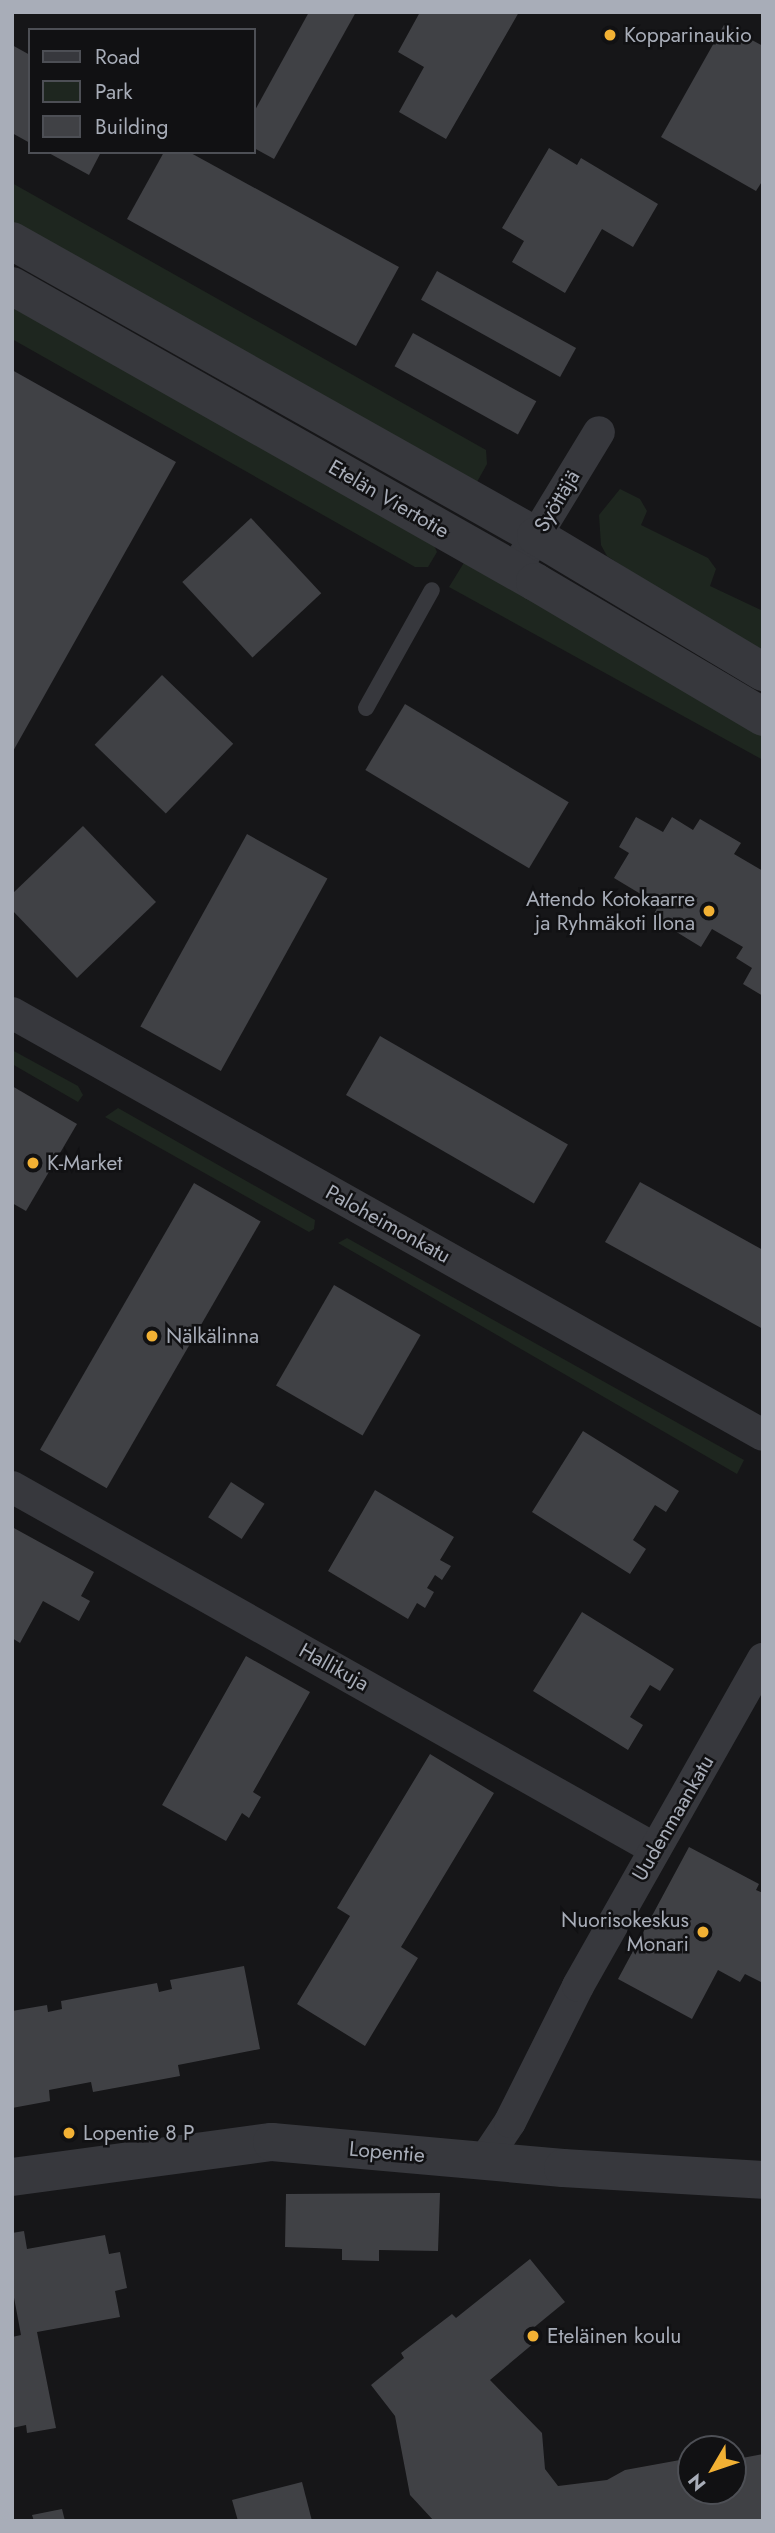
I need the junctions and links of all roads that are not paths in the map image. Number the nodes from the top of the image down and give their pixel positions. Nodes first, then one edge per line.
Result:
1 (12, 241) edge
2 (12, 286) edge
3 (599, 432) dead end
4 (536, 536) junction
5 (515, 571) junction
6 (432, 590) dead end
7 (763, 672) edge
8 (366, 708) dead end
9 (763, 717) edge
10 (12, 1013) edge
11 (763, 1435) edge
12 (12, 1488) edge
13 (763, 1659) edge
14 (655, 1849) junction
15 (484, 2161) junction
16 (12, 2177) edge
17 (763, 2180) edge

1 - 4 street, Etelän Viertotie
2 - 5 street, Etelän Viertotie
3 - 4 street, Syöttäjä
4 - 5 street, Syöttäjä
4 - 7 street, Etelän Viertotie
5 - 9 street, Etelän Viertotie
6 - 8 lane
10 - 11 street, Paloheimonkatu
12 - 14 street, Hallikuja
13 - 14 street, Uudenmaankatu
14 - 15 street, Uudenmaankatu
15 - 16 street, Lopentie
15 - 17 street, Lopentie

